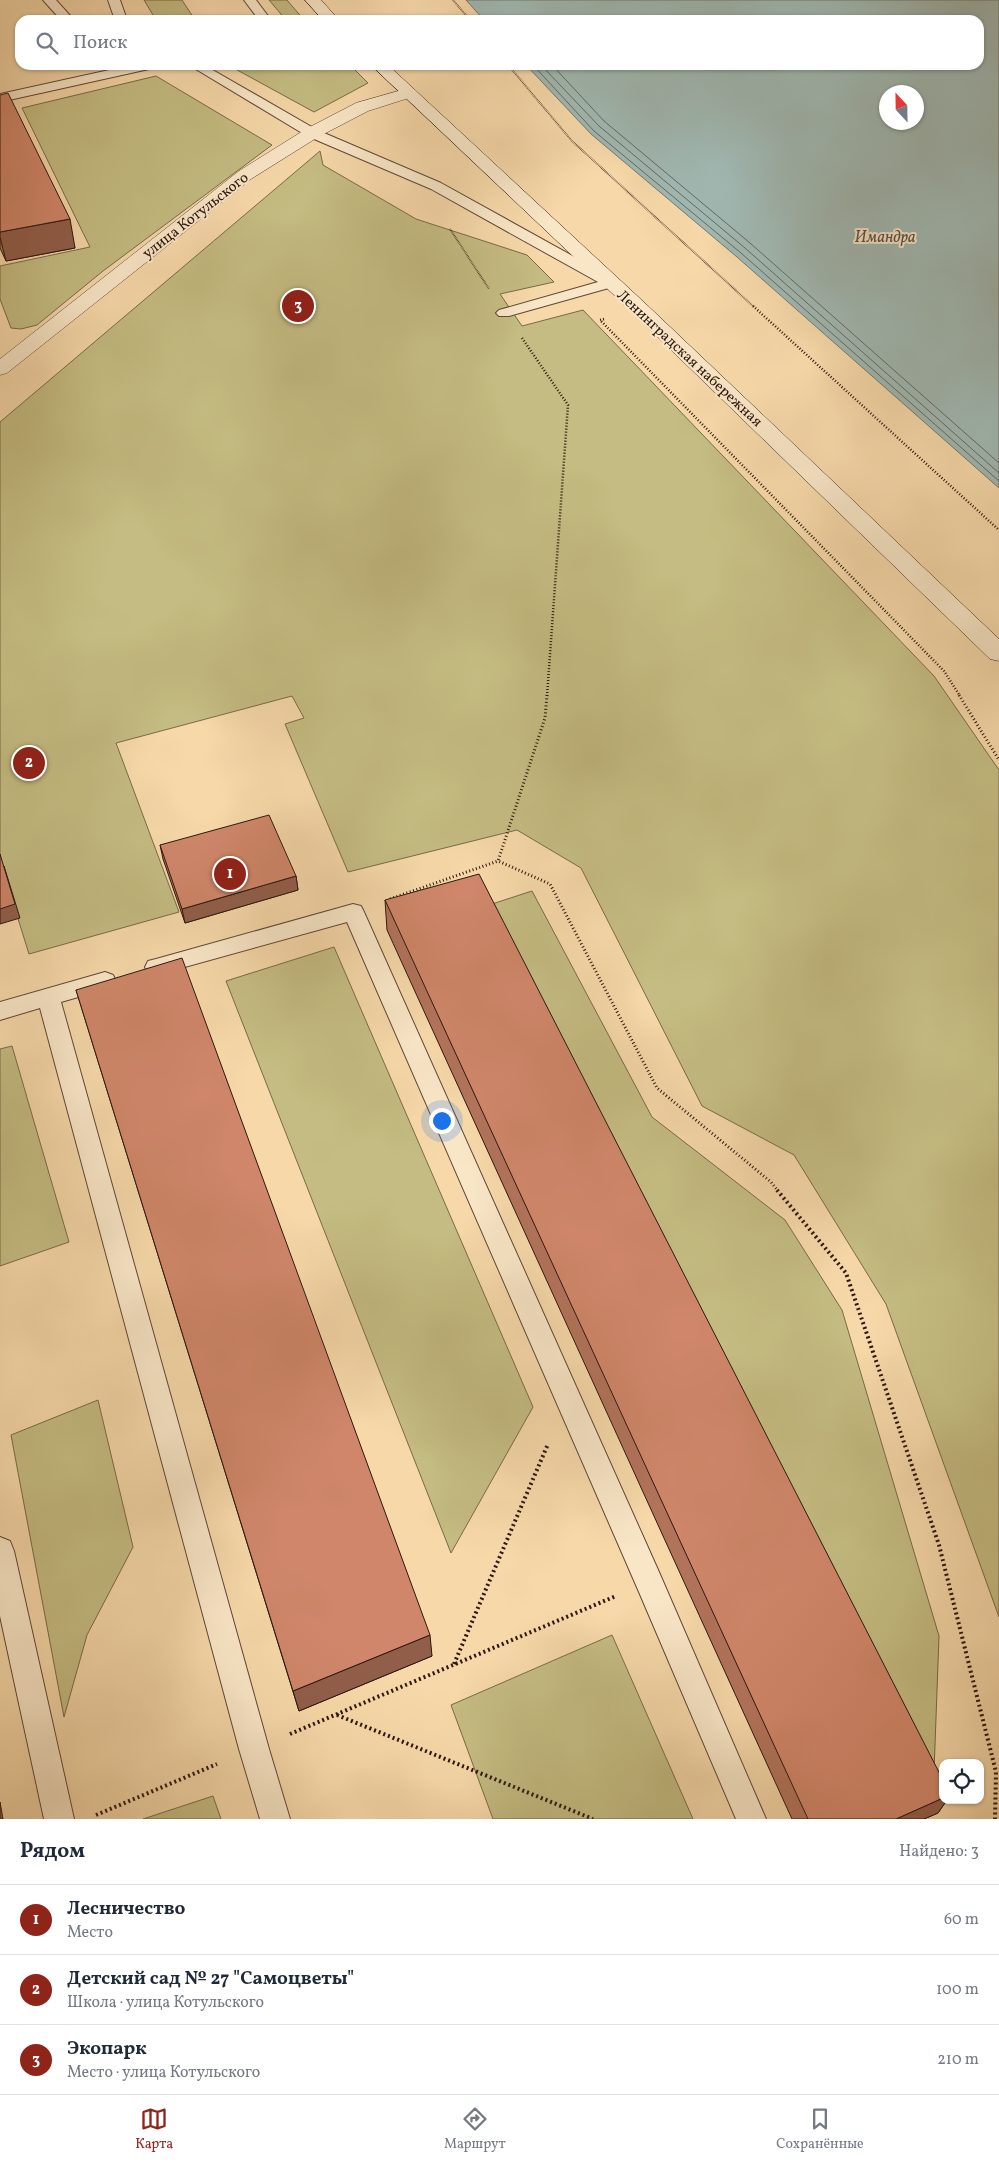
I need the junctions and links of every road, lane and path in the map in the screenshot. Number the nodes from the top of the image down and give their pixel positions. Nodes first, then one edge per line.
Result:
1 (49, 0) edge
2 (114, 0) edge
3 (250, 0) edge
4 (312, 0) edge
5 (453, 0) edge
6 (63, 15) edge
7 (119, 15) edge
8 (261, 15) edge
9 (326, 15) edge
10 (466, 15) edge
11 (126, 70) edge
12 (203, 70) edge
13 (384, 70) edge
14 (512, 70) edge
15 (409, 93) junction
16 (0, 98) edge
17 (312, 133) junction
18 (436, 186) junction
19 (611, 283) junction
20 (640, 309) junction
21 (504, 312) junction
22 (1, 365) edge
23 (999, 530) edge
24 (999, 653) edge
25 (999, 760) edge
26 (498, 861) junction
27 (353, 912) junction
28 (48, 997) junction
29 (0, 1011) edge
30 (567, 1399) junction
31 (0, 1551) edge
32 (649, 1582) junction
33 (454, 1664) junction
34 (336, 1714) junction
35 (254, 1749) junction
36 (59, 1819) edge
37 (87, 1819) edge
38 (275, 1819) edge
39 (593, 1819) edge
40 (751, 1819) edge
41 (995, 1819) edge

1 - 6 lane
2 - 7 lane
3 - 8 lane
4 - 9 main road
5 - 10 path
11 - 16 lane
12 - 17 lane
13 - 15 main road, Ленинградская набережная
14 - 23 path
15 - 17 main road, улица Котульского
15 - 19 main road, Ленинградская набережная
17 - 18 lane
17 - 22 main road, улица Котульского
18 - 19 lane
18 - 21 path
19 - 20 main road, Ленинградская набережная
19 - 21 lane
20 - 24 main road, Ленинградская набережная
20 - 25 path
21 - 26 path
26 - 27 path
26 - 41 path
27 - 28 lane
27 - 30 lane
28 - 29 lane
28 - 35 lane
30 - 32 lane
30 - 33 path
31 - 36 lane
32 - 33 path
32 - 40 lane
33 - 34 path
34 - 35 path
34 - 39 path
35 - 37 path
35 - 38 lane

